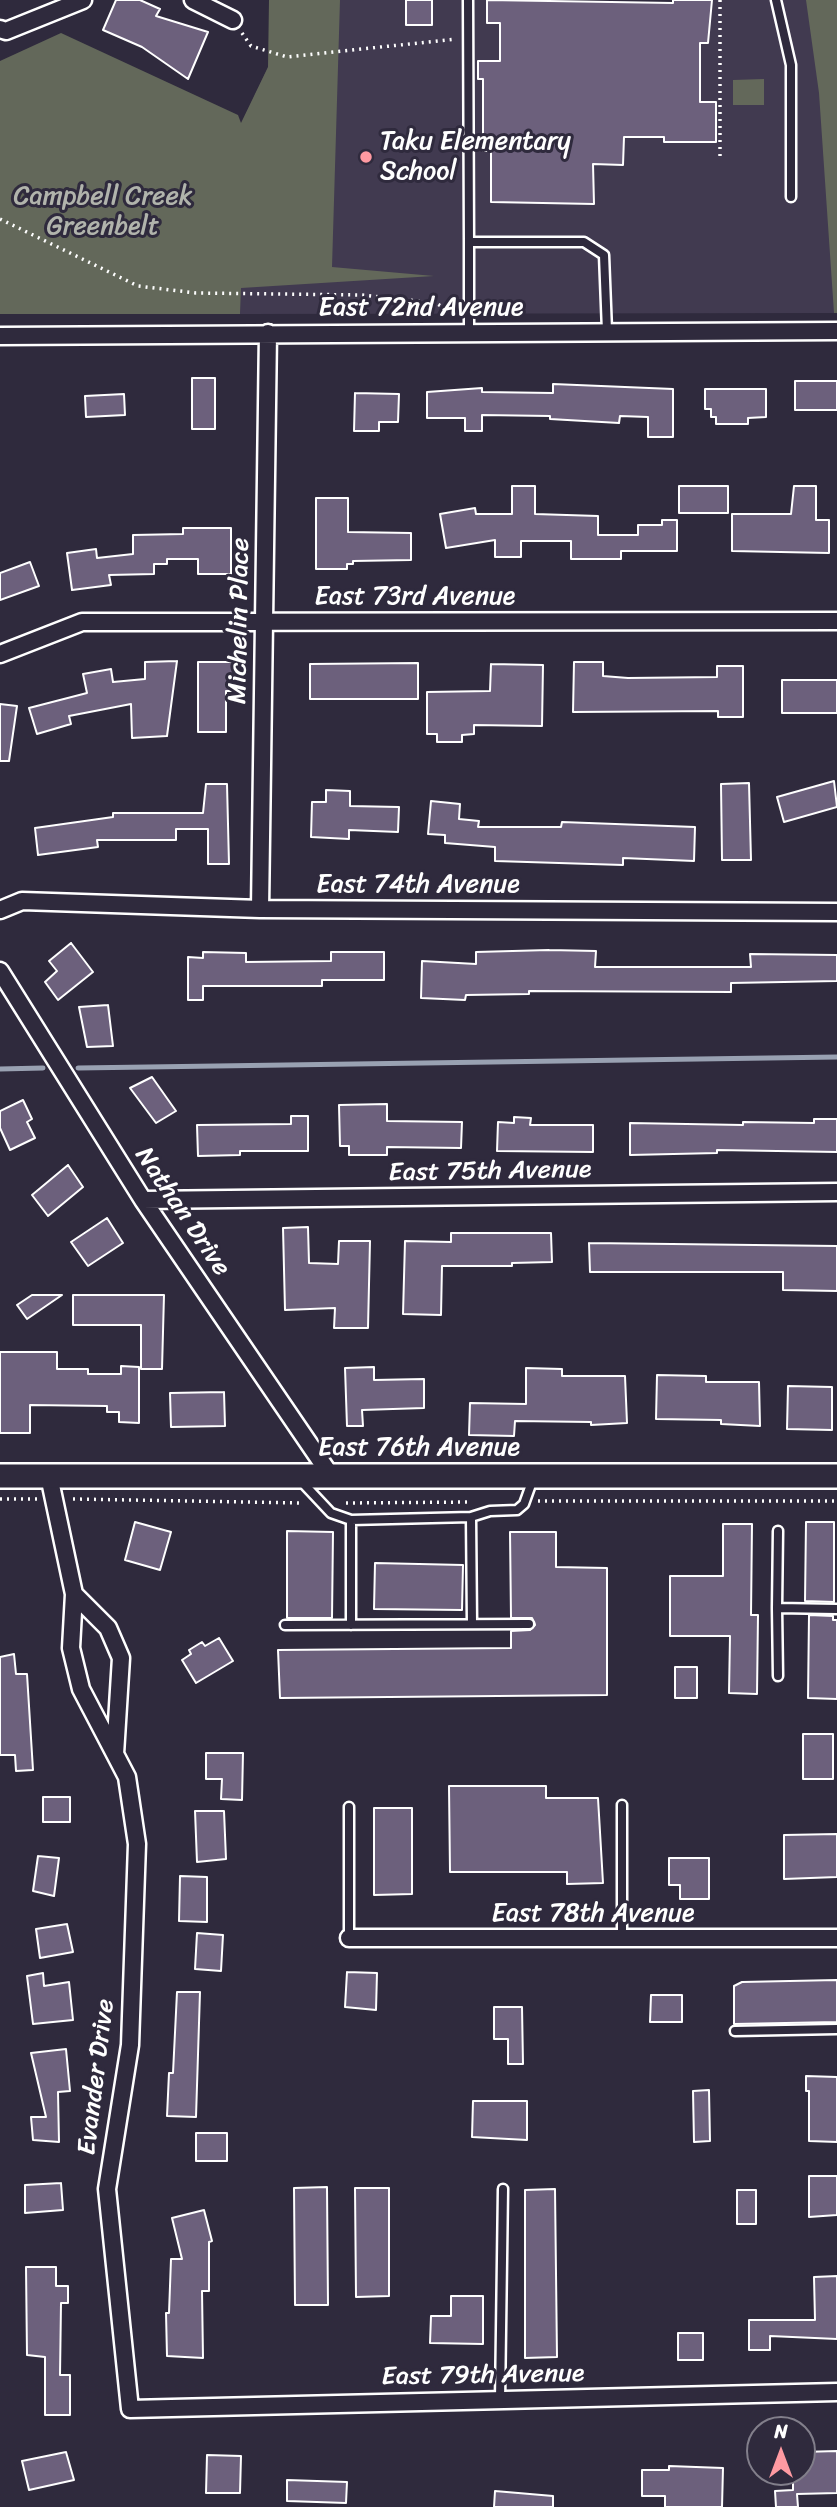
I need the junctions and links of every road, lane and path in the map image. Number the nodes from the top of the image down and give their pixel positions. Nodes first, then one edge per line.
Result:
1 (83, 0) edge
2 (193, 0) edge
3 (468, 0) edge
4 (720, 0) edge
5 (776, 0) edge
6 (233, 20) joint
7 (0, 29) edge
8 (468, 37) junction
9 (720, 161) dead end
10 (791, 197) dead end
11 (0, 219) edge
12 (469, 242) junction
13 (451, 312) dead end
14 (607, 331) junction
15 (837, 331) edge
16 (469, 332) junction
17 (268, 333) junction
18 (2, 335) edge
19 (837, 621) edge
20 (265, 622) junction
21 (0, 654) edge
22 (260, 909) junction
23 (0, 910) edge
24 (837, 912) edge
25 (0, 971) edge
26 (837, 1192) edge
27 (143, 1200) junction
28 (0, 1476) edge
29 (296, 1476) junction
30 (331, 1476) junction
31 (534, 1476) junction
32 (837, 1476) edge
33 (50, 1487) junction
34 (0, 1499) edge
35 (526, 1501) junction
36 (837, 1501) edge
37 (484, 1502) dead end
38 (319, 1503) junction
39 (471, 1517) junction
40 (351, 1520) junction
41 (778, 1531) dead end
42 (74, 1594) junction
43 (777, 1608) junction
44 (837, 1609) edge
45 (472, 1624) junction
46 (529, 1624) dead end
47 (285, 1625) dead end
48 (351, 1625) junction
49 (778, 1676) dead end
50 (115, 1754) junction
51 (622, 1805) dead end
52 (349, 1807) dead end
53 (349, 1938) joint
54 (837, 1938) edge
55 (622, 1940) junction
56 (837, 2029) edge
57 (735, 2031) dead end
58 (503, 2189) dead end
59 (837, 2392) edge
60 (500, 2400) junction
61 (130, 2409) joint

1 - 7 street
2 - 6 street
3 - 8 lane
4 - 9 path
5 - 10 lane
6 - 8 path
8 - 12 lane
11 - 13 path
12 - 14 lane
12 - 16 lane
14 - 15 street, East 72nd Avenue
14 - 16 street, East 72nd Avenue
16 - 17 street, East 72nd Avenue
17 - 18 street, East 72nd Avenue
17 - 20 street, Michelin Place
19 - 20 street, East 73rd Avenue
20 - 21 street, East 73rd Avenue
20 - 22 street, Michelin Place
22 - 23 street, East 74th Avenue
22 - 24 street, East 74th Avenue
25 - 27 street, Nathan Drive
26 - 27 street, East 75th Avenue
27 - 30 street, Nathan Drive
28 - 33 street, East 76th Avenue
29 - 30 street, East 76th Avenue
29 - 33 street, East 76th Avenue
29 - 38 lane
30 - 31 street, East 76th Avenue
31 - 32 street, East 76th Avenue
31 - 35 lane
33 - 34 path
33 - 38 path
33 - 42 street, Evander Drive
35 - 36 path
35 - 39 lane
37 - 38 path
38 - 40 lane
39 - 40 lane
39 - 45 lane
40 - 48 lane
41 - 43 lane
42 - 50 street, Evander Drive
42 - 50 street, Evander Drive
43 - 44 lane
43 - 49 lane
45 - 46 lane
45 - 48 lane
47 - 48 lane
50 - 61 street, Evander Drive
51 - 55 lane
52 - 53 lane
53 - 55 street, East 78th Avenue
54 - 55 street, East 78th Avenue
56 - 57 lane
58 - 60 lane
59 - 60 street, East 79th Avenue
60 - 61 street, East 79th Avenue

